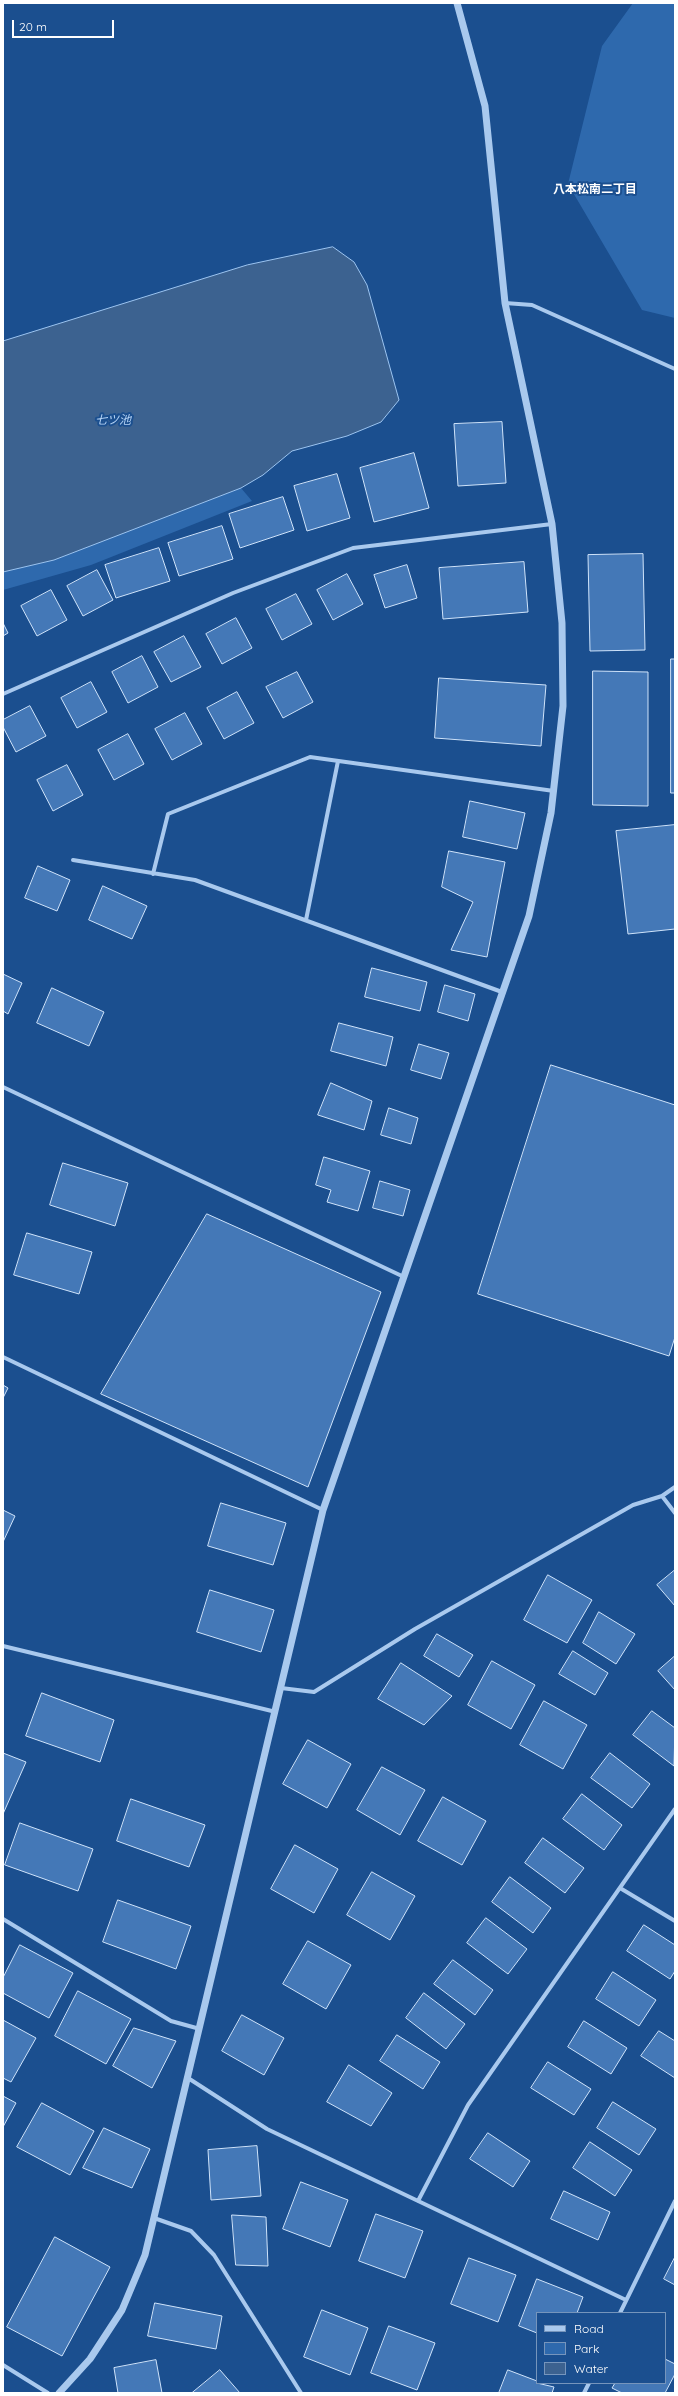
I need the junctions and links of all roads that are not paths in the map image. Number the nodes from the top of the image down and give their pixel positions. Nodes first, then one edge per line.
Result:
1 (457, 3) edge
2 (505, 303) junction
3 (675, 370) edge
4 (552, 524) junction
5 (3, 694) edge
6 (338, 761) junction
7 (554, 791) junction
8 (73, 860) dead end
9 (153, 874) junction
10 (306, 920) junction
11 (502, 992) junction
12 (3, 1087) edge
13 (404, 1277) junction
14 (3, 1357) edge
15 (675, 1487) edge
16 (662, 1496) junction
17 (324, 1510) junction
18 (675, 1513) edge
19 (3, 1646) edge
20 (281, 1688) junction
21 (276, 1712) junction
22 (675, 1809) edge
23 (620, 1888) junction
24 (3, 1919) edge
25 (675, 1921) edge
26 (200, 2029) junction
27 (188, 2078) junction
28 (418, 2201) junction
29 (675, 2201) edge
30 (154, 2218) junction
31 (626, 2300) junction
32 (620, 2312) edge
33 (3, 2365) edge
34 (588, 2384) edge
35 (48, 2393) edge
36 (59, 2393) edge
37 (301, 2393) edge
38 (584, 2393) edge

1 - 2 street
2 - 3 street
2 - 4 street
4 - 5 street
4 - 7 street
6 - 7 street
6 - 9 street
6 - 10 street
7 - 11 street
8 - 9 street
9 - 10 street
10 - 11 street
11 - 13 street
12 - 13 street
13 - 17 street
14 - 17 street
15 - 16 street
16 - 18 street
16 - 20 street
17 - 20 street
19 - 21 street
20 - 21 street
21 - 26 street
22 - 23 street
23 - 25 street
23 - 28 street
24 - 26 street
26 - 27 street
27 - 28 street
27 - 30 street
28 - 31 street
29 - 31 street
30 - 36 street
30 - 37 street
31 - 32 street
33 - 35 street
34 - 38 street

